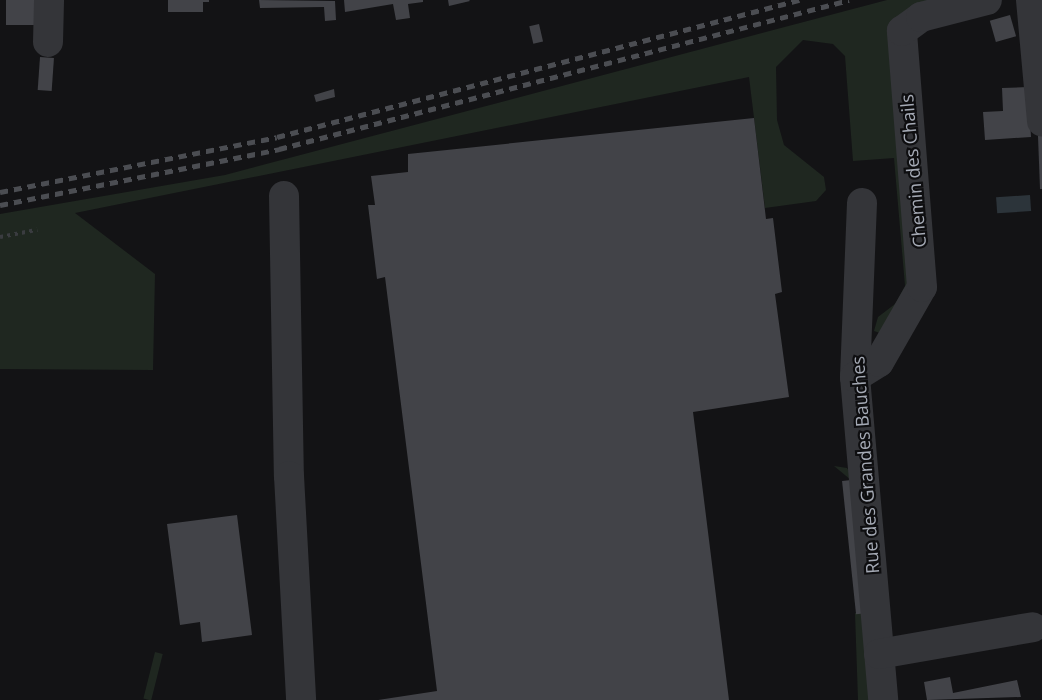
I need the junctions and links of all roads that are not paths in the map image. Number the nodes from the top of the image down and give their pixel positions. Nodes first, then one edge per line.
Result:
1 (50, 0) edge
2 (987, 0) edge
3 (1031, 0) edge
4 (48, 42) dead end
5 (1042, 122) edge
6 (284, 196) dead end
7 (862, 203) dead end
8 (855, 377) junction
9 (1033, 627) dead end
10 (879, 654) junction
11 (301, 700) edge
12 (883, 700) edge

1 - 4 street
2 - 8 street, Chemin des Chails
3 - 5 street
6 - 11 street
7 - 8 street, Rue des Grandes Bauches
8 - 10 street, Rue des Grandes Bauches
9 - 10 street
10 - 12 street, Rue des Grandes Bauches

